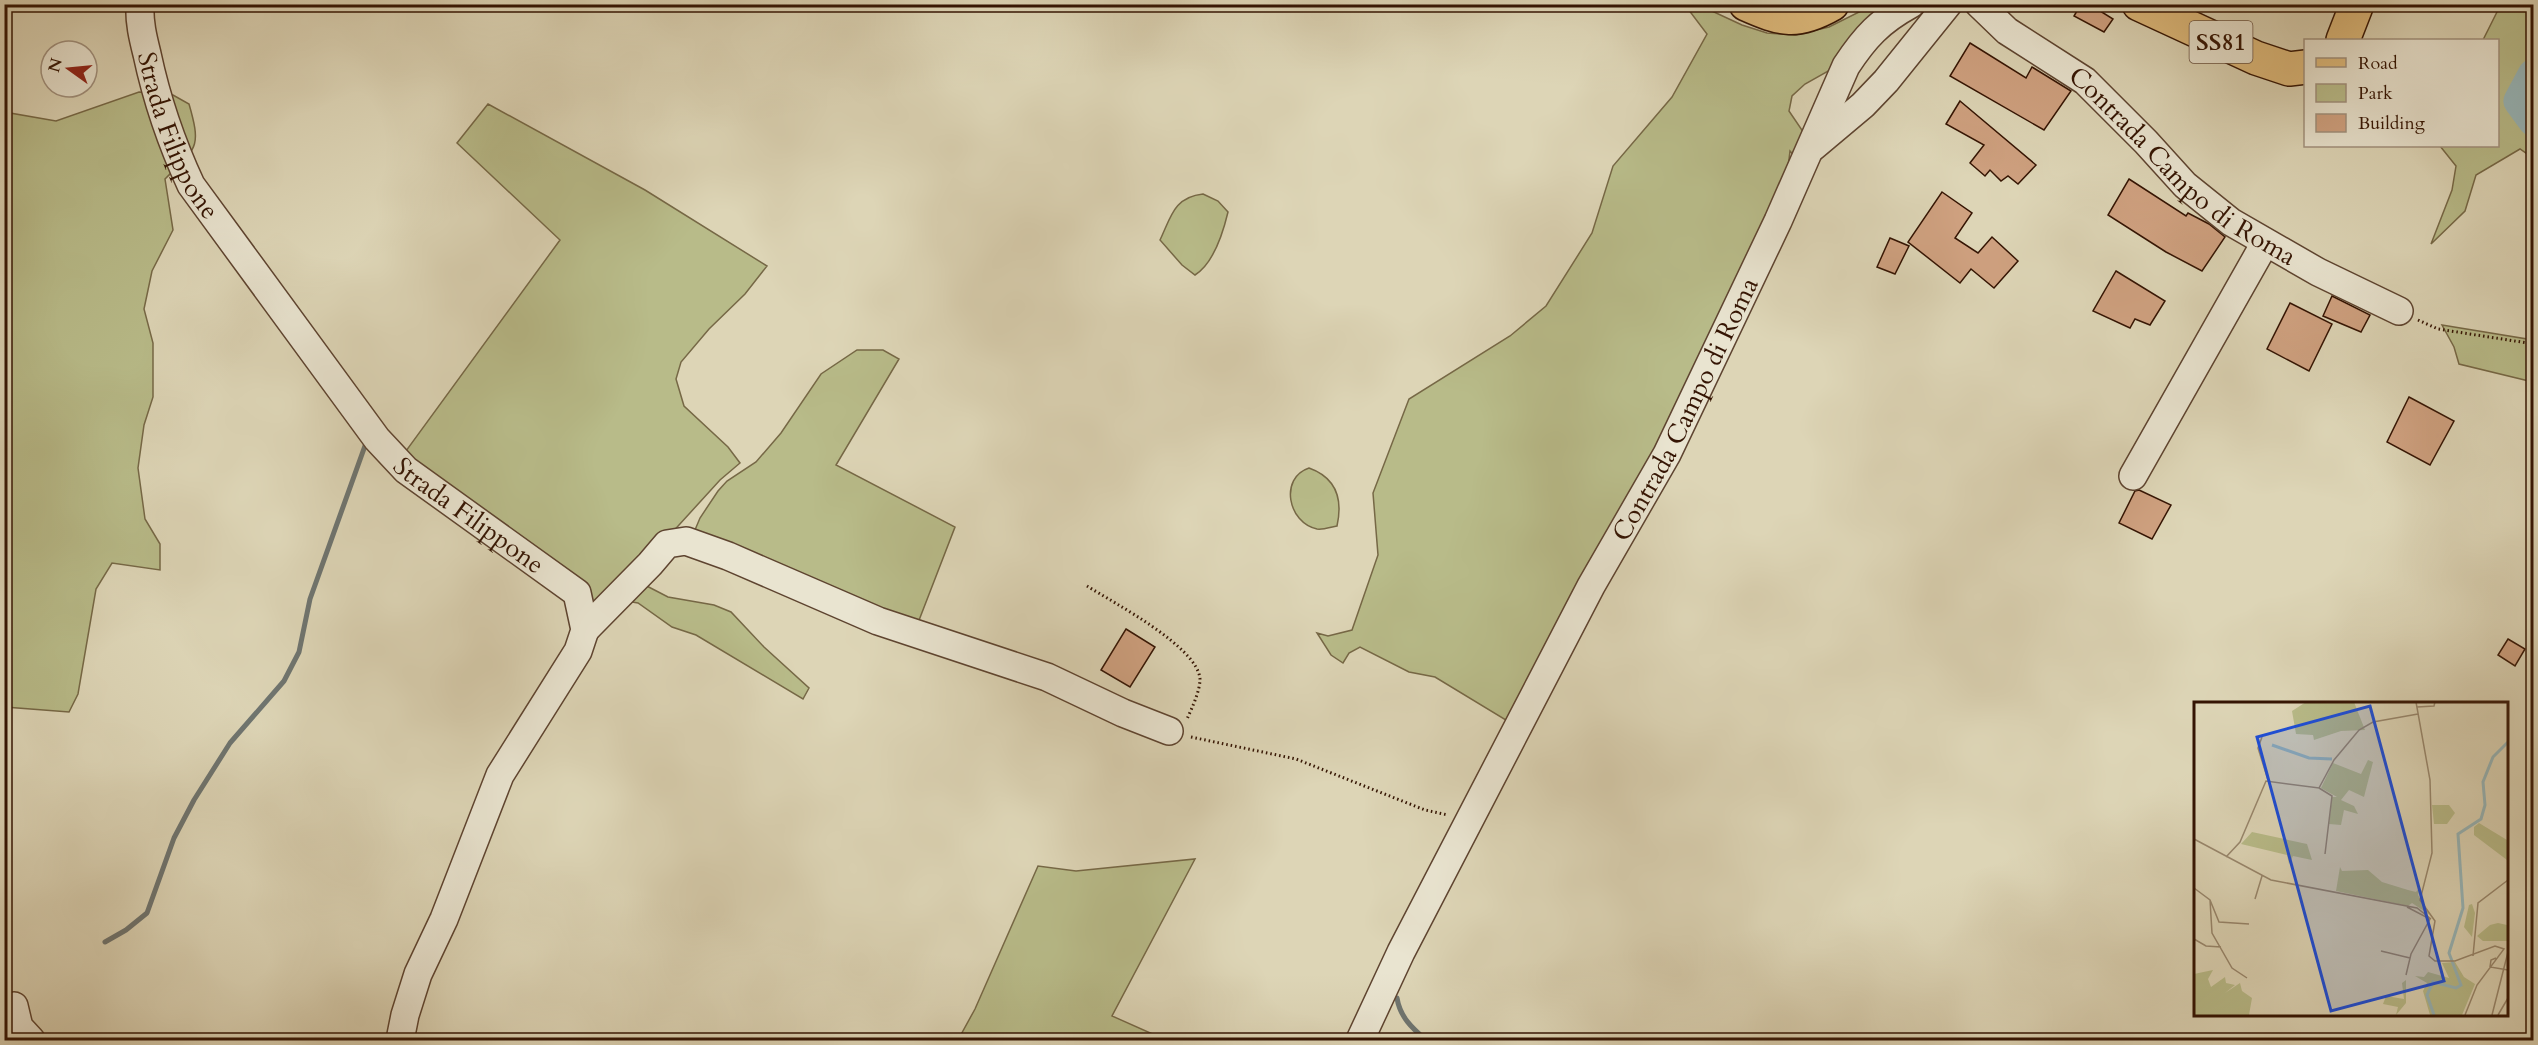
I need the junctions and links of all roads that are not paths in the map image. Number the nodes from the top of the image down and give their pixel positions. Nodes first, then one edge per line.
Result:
1 (140, 4) edge
2 (1746, 4) edge
3 (1832, 4) edge
4 (1911, 4) edge
5 (1948, 4) edge
6 (1979, 4) edge
7 (2139, 4) edge
8 (2304, 67) edge
9 (1807, 152) junction
10 (2265, 243) junction
11 (2398, 311) road end
12 (2133, 476) dead end
13 (585, 630) junction
14 (1174, 733) road end
15 (14, 1006) dead end
16 (31, 1041) edge
17 (400, 1041) edge
18 (1360, 1041) edge

1 - 13 street, Strada Filippone
2 - 3 main road
4 - 9 street, Contrada Campo di Roma
5 - 9 street
6 - 10 street, Contrada Campo di Roma
7 - 8 main road, SS81
9 - 18 street, Contrada Campo di Roma
10 - 11 street, Contrada Campo di Roma
10 - 12 street
13 - 14 street
13 - 17 street
15 - 16 street

